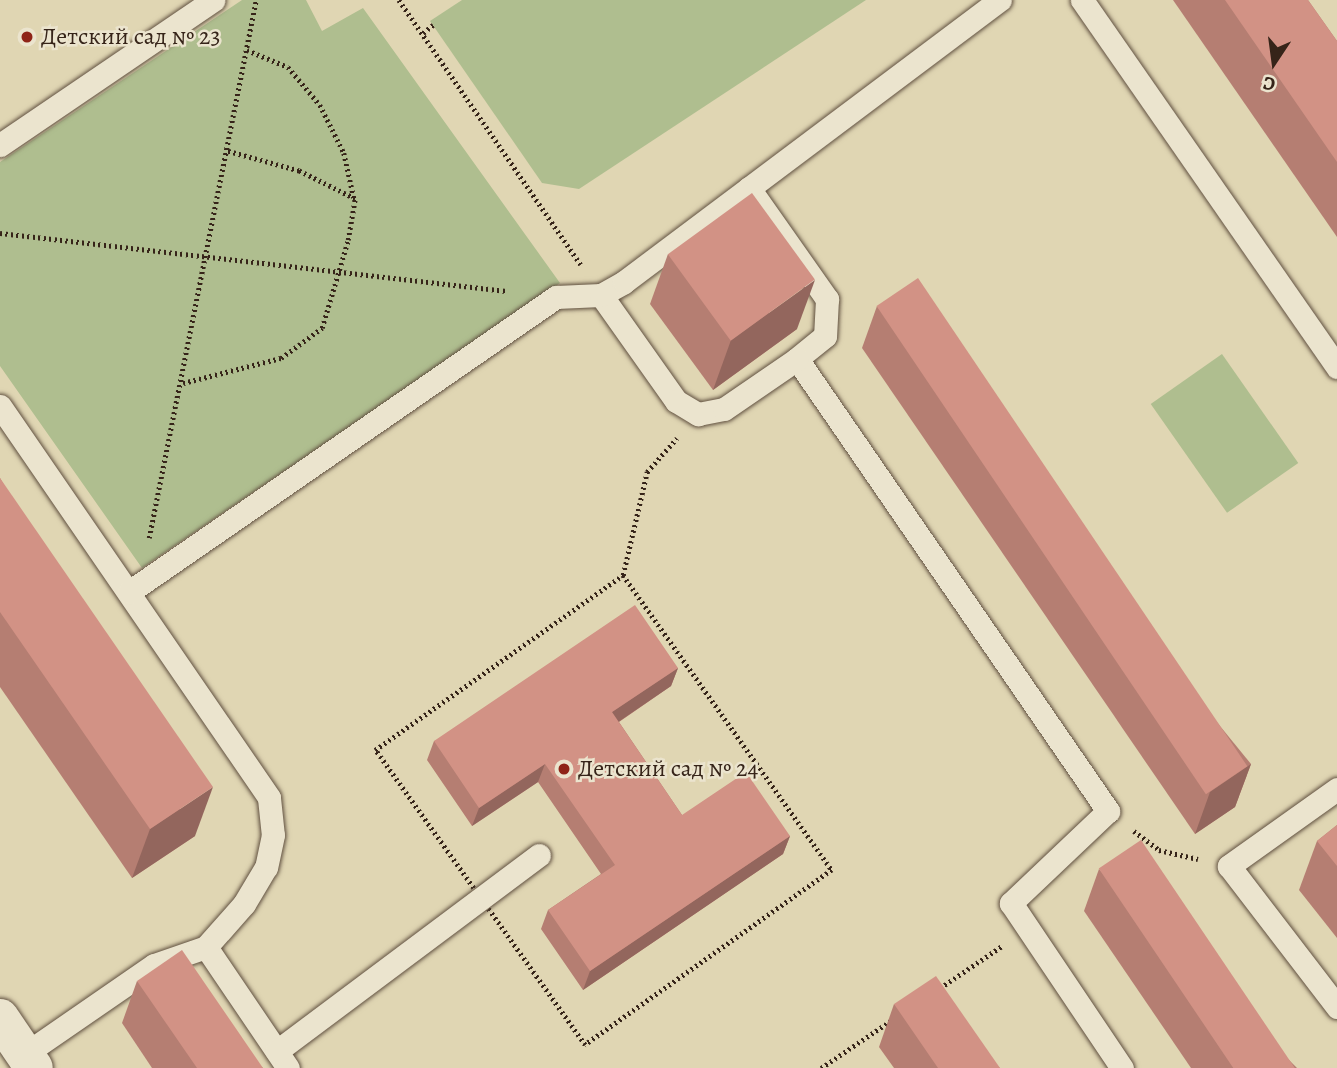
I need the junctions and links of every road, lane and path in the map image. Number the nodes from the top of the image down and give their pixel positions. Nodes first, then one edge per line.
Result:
1 (213, 0) edge
2 (257, 0) edge
3 (399, 0) edge
4 (999, 0) edge
5 (1082, 0) edge
6 (433, 25) dead end
7 (423, 33) junction
8 (247, 50) junction
9 (0, 145) edge
10 (227, 151) junction
11 (748, 188) junction
12 (355, 199) junction
13 (0, 233) edge
14 (205, 257) junction
15 (342, 273) junction
16 (595, 286) junction
17 (556, 297) junction
18 (797, 359) junction
19 (1337, 367) edge
20 (183, 383) junction
21 (0, 406) edge
22 (698, 414) junction
23 (623, 575) junction
24 (134, 588) junction
25 (1337, 789) edge
26 (1108, 811) junction
27 (540, 855) dead end
28 (1230, 866) junction
29 (479, 896) junction
30 (1029, 928) junction
31 (206, 947) junction
32 (937, 990) edge
33 (1337, 1007) edge
34 (902, 1014) edge
35 (0, 1018) edge
36 (282, 1060) edge
37 (29, 1061) edge
38 (821, 1068) edge
39 (1122, 1068) edge

1 - 9 lane
2 - 8 path
3 - 7 path
4 - 11 lane
5 - 19 lane
6 - 7 path
7 - 16 path
8 - 10 path
8 - 12 path
10 - 12 path
10 - 14 path
11 - 16 lane
11 - 18 lane
12 - 15 path
13 - 14 path
14 - 15 path
14 - 20 path
15 - 17 path
15 - 20 path
16 - 17 lane
16 - 22 lane
17 - 24 lane
18 - 22 lane
18 - 26 lane
20 - 24 path
21 - 24 lane
22 - 23 path
23 - 29 path
23 - 29 path
24 - 31 lane
25 - 28 lane
26 - 28 path
26 - 30 lane
27 - 29 lane
28 - 33 lane
29 - 36 lane
30 - 32 path
30 - 39 lane
31 - 36 lane
31 - 37 lane
34 - 38 path
35 - 37 street

